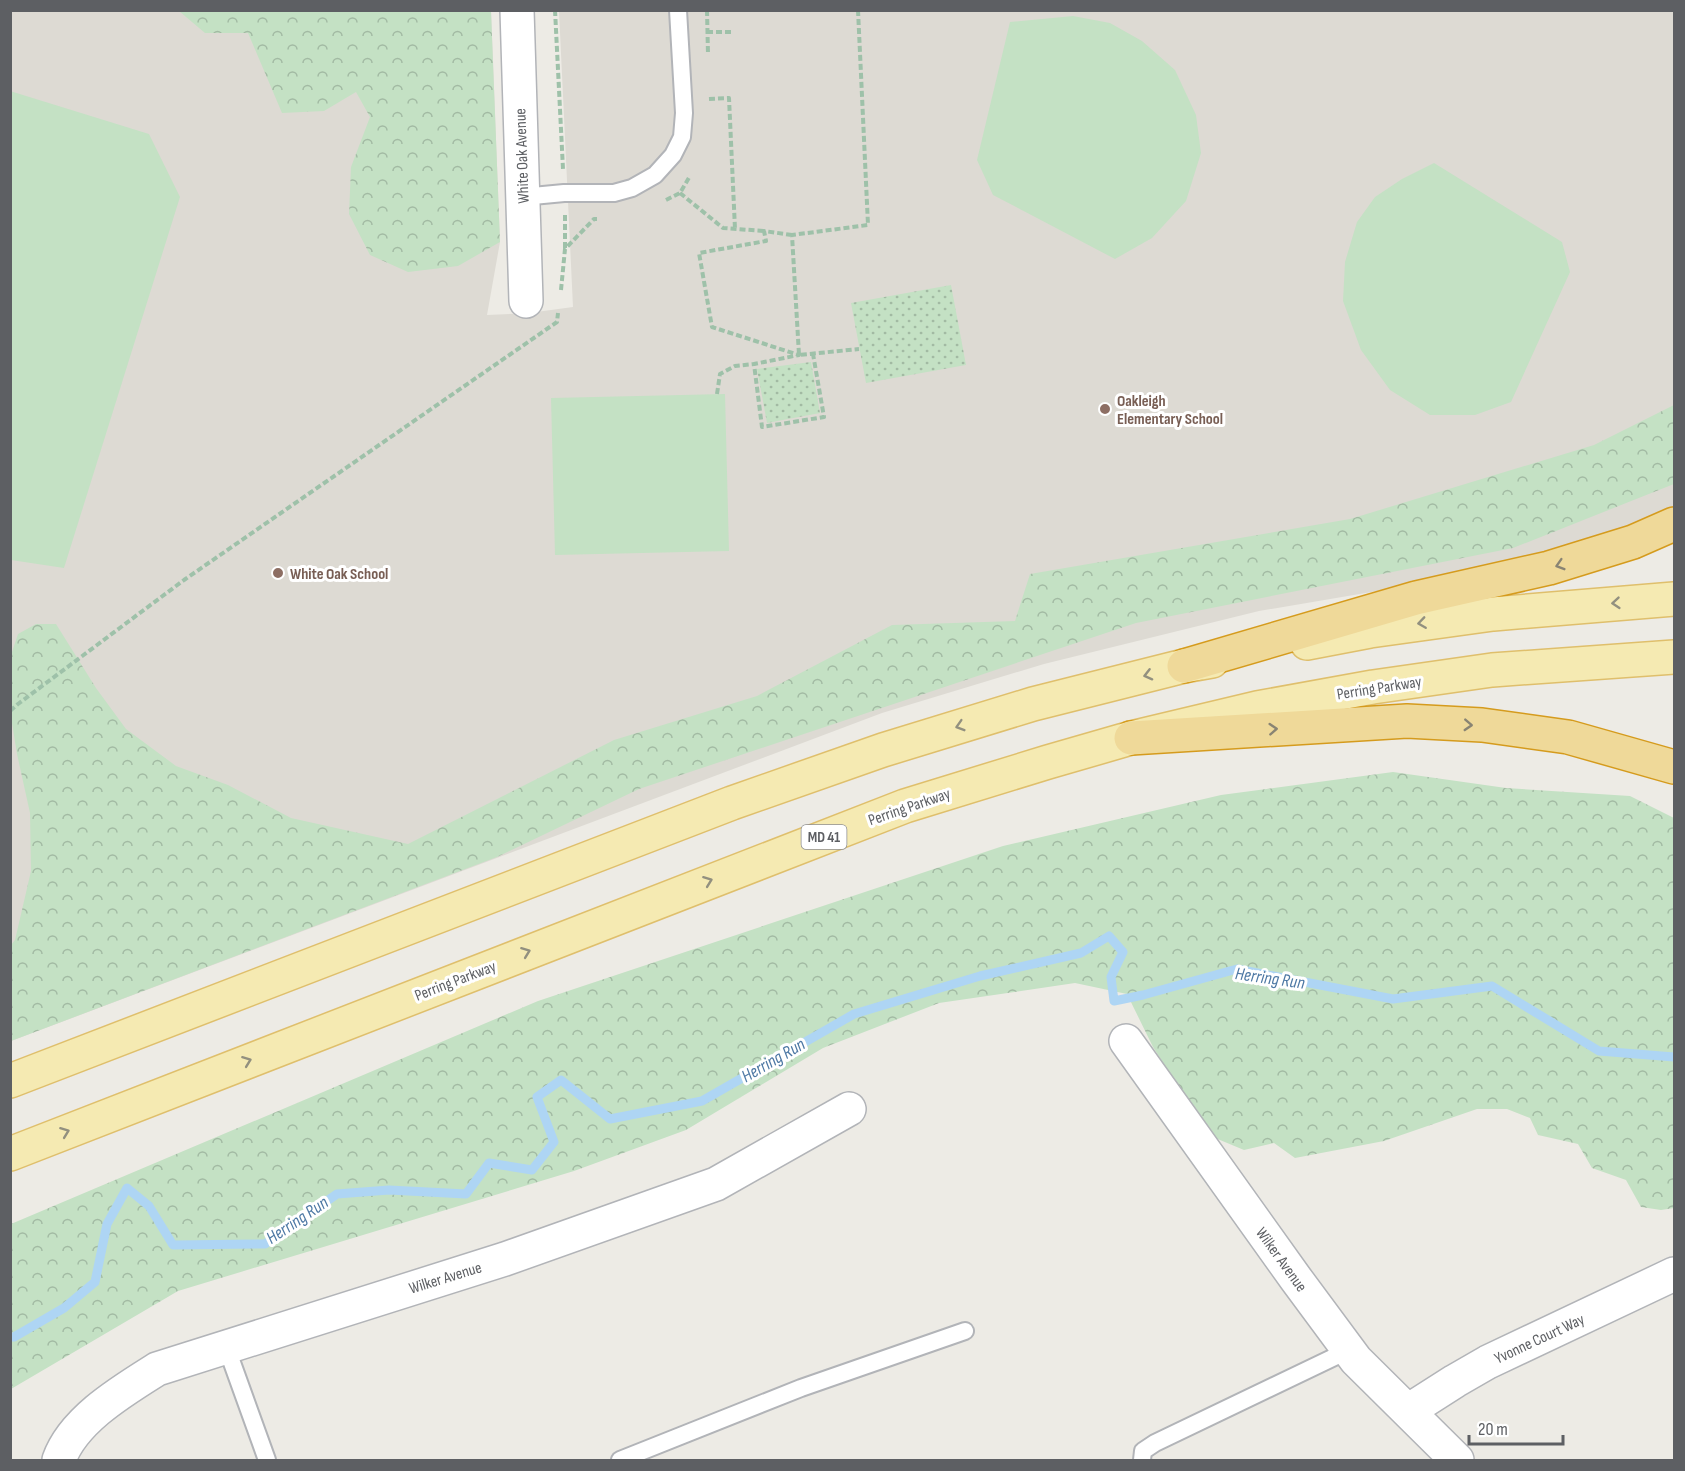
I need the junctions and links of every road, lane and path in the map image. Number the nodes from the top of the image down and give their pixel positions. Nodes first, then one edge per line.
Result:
1 (517, 10) edge
2 (555, 10) edge
3 (678, 10) edge
4 (858, 10) edge
5 (707, 32) dead end
6 (732, 32) dead end
7 (709, 99) dead end
8 (680, 192) dead end
9 (564, 193) junction
10 (522, 197) junction
11 (735, 229) junction
12 (765, 231) junction
13 (792, 235) junction
14 (566, 249) dead end
15 (526, 301) dead end
16 (536, 336) dead end
17 (860, 348) dead end
18 (813, 354) junction
19 (799, 355) junction
20 (754, 364) junction
21 (717, 394) dead end
22 (1674, 524) edge
23 (1674, 599) edge
24 (1674, 657) edge
25 (1184, 666) junction
26 (10, 711) edge
27 (1131, 738) junction
28 (1674, 767) edge
29 (1126, 1041) dead end
30 (10, 1081) edge
31 (849, 1109) dead end
32 (10, 1154) edge
33 (1674, 1274) edge
34 (965, 1331) dead end
35 (226, 1346) junction
36 (1349, 1350) junction
37 (1408, 1411) junction
38 (59, 1461) edge
39 (267, 1461) edge
40 (620, 1461) edge
41 (1142, 1461) edge
42 (1457, 1461) edge

1 - 10 street, White Oak Avenue
2 - 9 path
3 - 9 lane
4 - 13 path
5 - 6 path
7 - 11 path
8 - 11 path
9 - 10 lane
9 - 14 path
10 - 15 street, White Oak Avenue
11 - 12 path
12 - 13 path
12 - 19 path
13 - 19 path
16 - 26 path
17 - 18 path
18 - 19 path
18 - 20 path
19 - 20 path
20 - 21 path
22 -> 25 highway
23 -> 25 main road
24 - 27 main road, Perring Parkway / MD 41
25 -> 30 main road
27 -> 28 highway
32 -> 27 main road, Perring Parkway / MD 41
29 - 36 street, Wilker Avenue
31 - 35 street, Wilker Avenue
33 - 37 street, Yvonne Court Way
34 - 40 lane
35 - 38 street, Wilker Avenue
35 - 39 lane
36 - 37 street, Wilker Avenue
36 - 41 lane
37 - 42 street, Wilker Avenue

